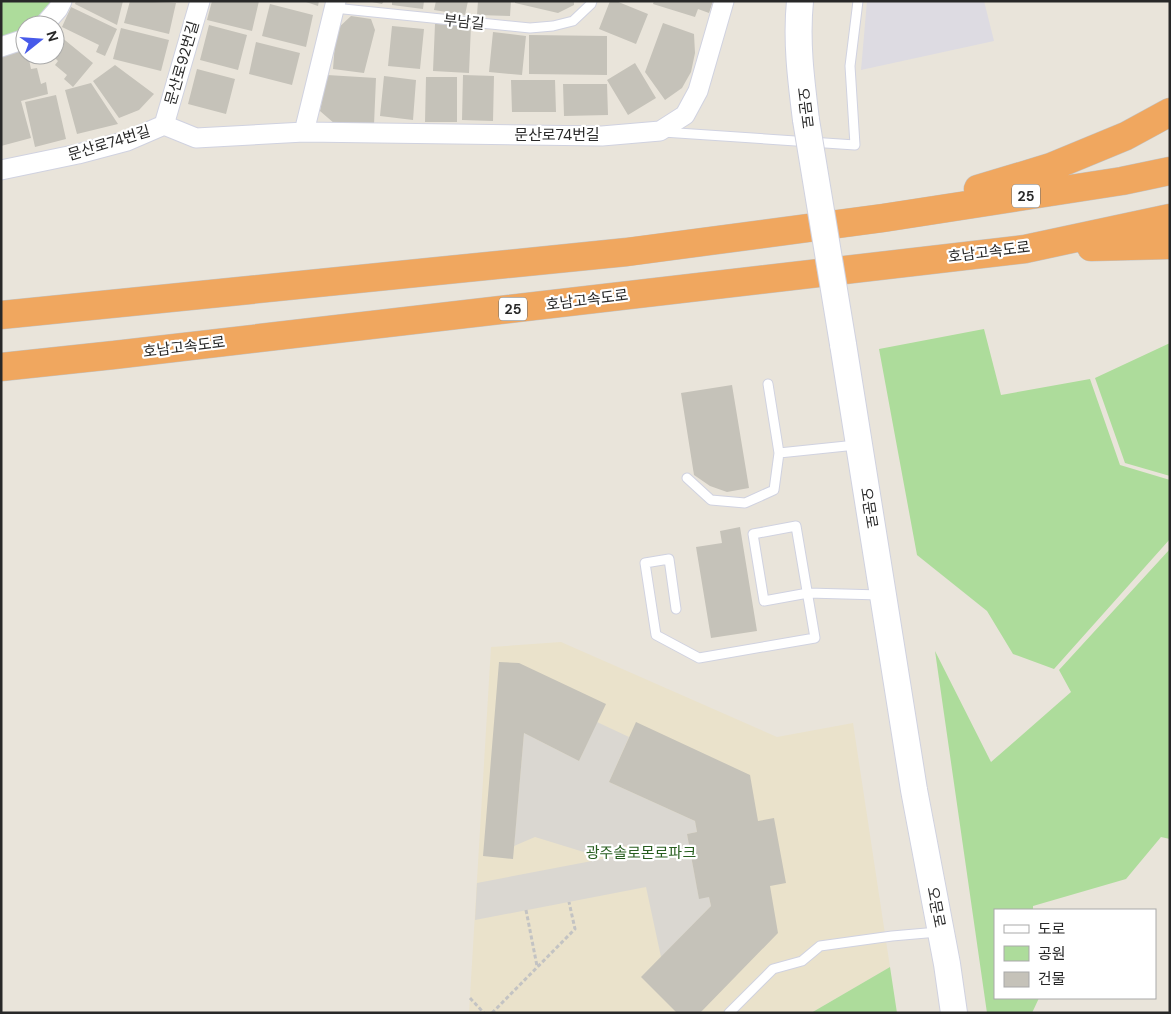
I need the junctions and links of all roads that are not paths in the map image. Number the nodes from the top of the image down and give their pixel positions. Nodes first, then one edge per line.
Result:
1 (62, 1) edge
2 (200, 1) edge
3 (592, 1) edge
4 (724, 1) edge
5 (800, 1) edge
6 (858, 1) edge
7 (335, 5) edge
8 (53, 15) edge
9 (15, 42) edge
10 (1, 47) edge
11 (1170, 112) edge
12 (164, 125) junction
13 (660, 131) junction
14 (304, 132) junction
15 (1, 170) edge
16 (1170, 171) edge
17 (883, 218) junction
18 (1170, 218) edge
19 (1170, 246) edge
20 (1024, 249) junction
21 (1, 315) edge
22 (1, 367) edge
23 (768, 384) dead end
24 (858, 444) junction
25 (779, 453) junction
26 (687, 478) dead end
27 (808, 594) junction
28 (883, 594) junction
29 (676, 609) dead end
30 (941, 931) junction
31 (729, 1013) edge
32 (954, 1013) edge

1 - 8 street
2 - 12 street, 문산로92번길
3 - 7 lane, 부남길
4 - 13 street, 문산로74번길
5 - 24 main road, 오문로, bridge
6 - 13 lane
7 - 14 street
9 - 10 street
11 - 17 highway
12 - 14 street, 문산로74번길
12 - 15 street, 문산로74번길
13 - 14 street, 문산로74번길
16 - 17 highway, 25
17 - 21 highway, 25
18 - 20 highway, 호남고속도로 / 25
19 - 20 highway
20 - 22 highway, 호남고속도로 / 25
23 - 25 lane
24 - 25 lane
24 - 28 main road, 오문로
25 - 26 lane
27 - 27 lane
27 - 28 lane
27 - 29 lane
28 - 30 main road, 오문로
30 - 31 lane
30 - 32 main road, 오문로

